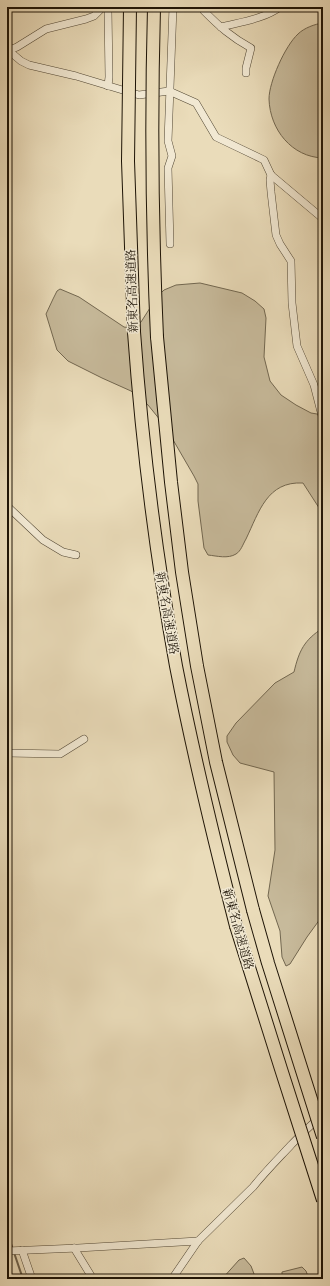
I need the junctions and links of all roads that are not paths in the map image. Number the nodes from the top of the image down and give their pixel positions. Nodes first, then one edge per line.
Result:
1 (104, 7) edge
2 (130, 7) edge
3 (154, 7) edge
4 (173, 7) edge
5 (203, 7) edge
6 (280, 7) edge
7 (221, 27) junction
8 (7, 49) edge
9 (246, 73) dead end
10 (108, 86) junction
11 (169, 92) junction
12 (271, 175) junction
13 (323, 221) edge
14 (170, 244) dead end
15 (323, 420) edge
16 (7, 506) edge
17 (76, 555) dead end
18 (84, 738) dead end
19 (7, 753) edge
20 (323, 1115) edge
21 (323, 1137) edge
22 (323, 1200) edge
23 (198, 1241) junction
24 (74, 1248) junction
25 (22, 1250) junction
26 (7, 1251) edge
27 (32, 1279) edge
28 (93, 1279) edge
29 (172, 1279) edge

1 - 8 street
1 - 10 street
2 - 22 highway, 新東名高速道路, bridge
3 - 21 highway, 新東名高速道路, bridge
4 - 11 street
5 - 7 street
6 - 7 street
7 - 9 street
8 - 10 street
10 - 11 street
11 - 12 street
11 - 14 street
12 - 13 street
12 - 15 street
16 - 17 street
18 - 19 street
20 - 23 street
23 - 24 street
23 - 29 street
24 - 25 street
24 - 28 street
25 - 26 street
25 - 27 street

